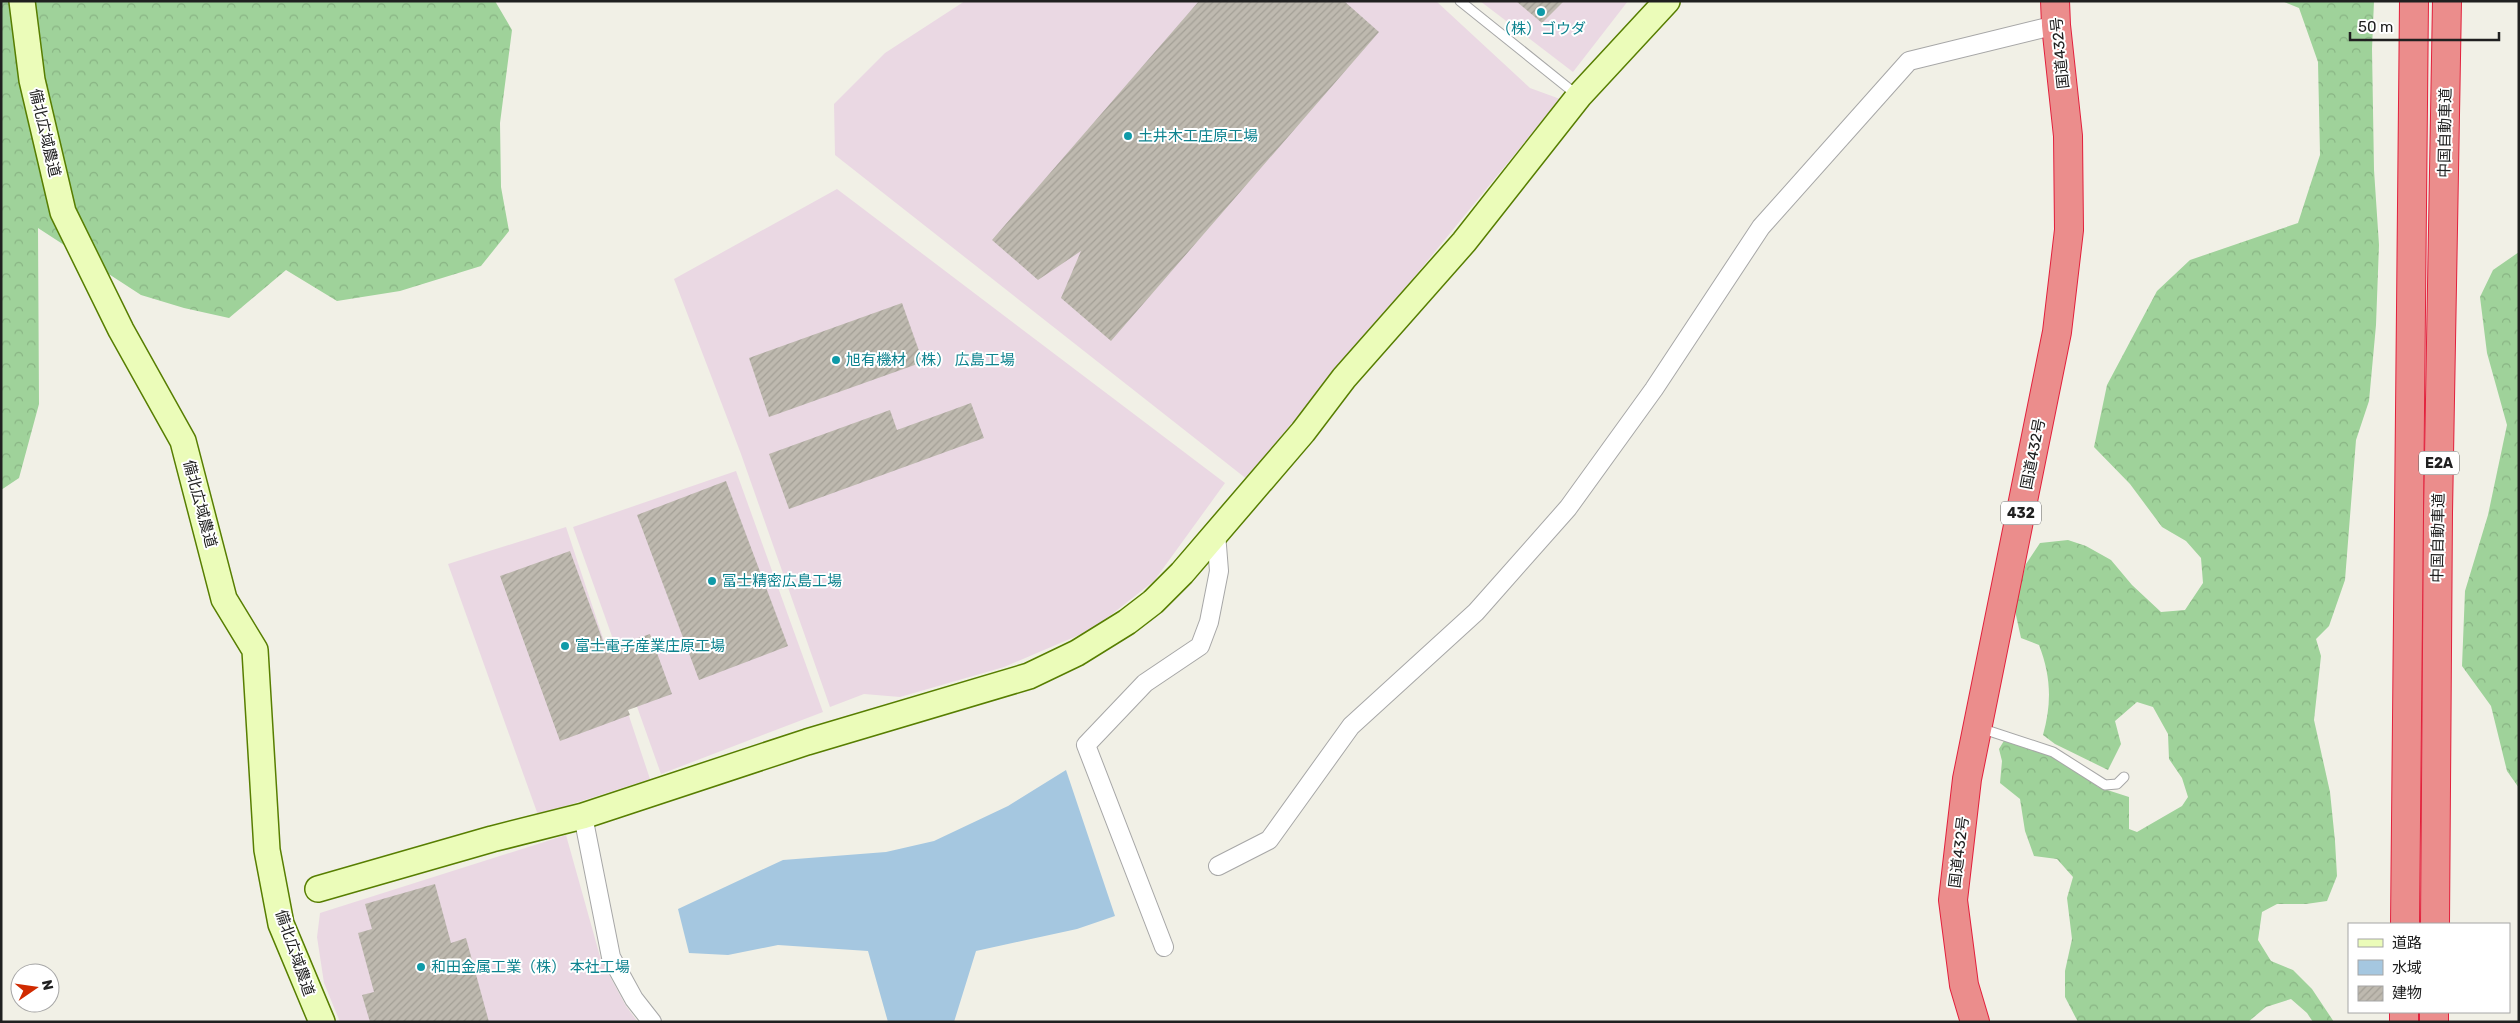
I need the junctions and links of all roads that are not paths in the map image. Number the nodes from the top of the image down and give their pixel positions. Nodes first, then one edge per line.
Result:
1 (22, 1) edge
2 (1460, 1) edge
3 (1667, 1) edge
4 (2414, 1) edge
5 (2447, 1) edge
6 (2056, 13) edge
7 (1579, 96) junction
8 (1216, 533) junction
9 (1978, 728) junction
10 (2124, 777) dead end
11 (583, 816) junction
12 (1218, 866) dead end
13 (318, 889) dead end
14 (2405, 923) edge
15 (2435, 923) edge
16 (1164, 947) dead end
17 (322, 1022) edge
18 (652, 1022) edge
19 (1975, 1022) edge

1 - 17 street, 備北広域農道
2 - 7 lane
3 - 7 street
4 - 14 highway, 中国自動車道 / E2A
5 - 15 highway, 中国自動車道 / E2A
6 - 9 highway, 国道432号 / 432
6 - 12 street
7 - 8 street
8 - 11 street
8 - 16 street
9 - 10 lane
9 - 19 highway, 国道432号 / 432
11 - 13 street
11 - 18 street

